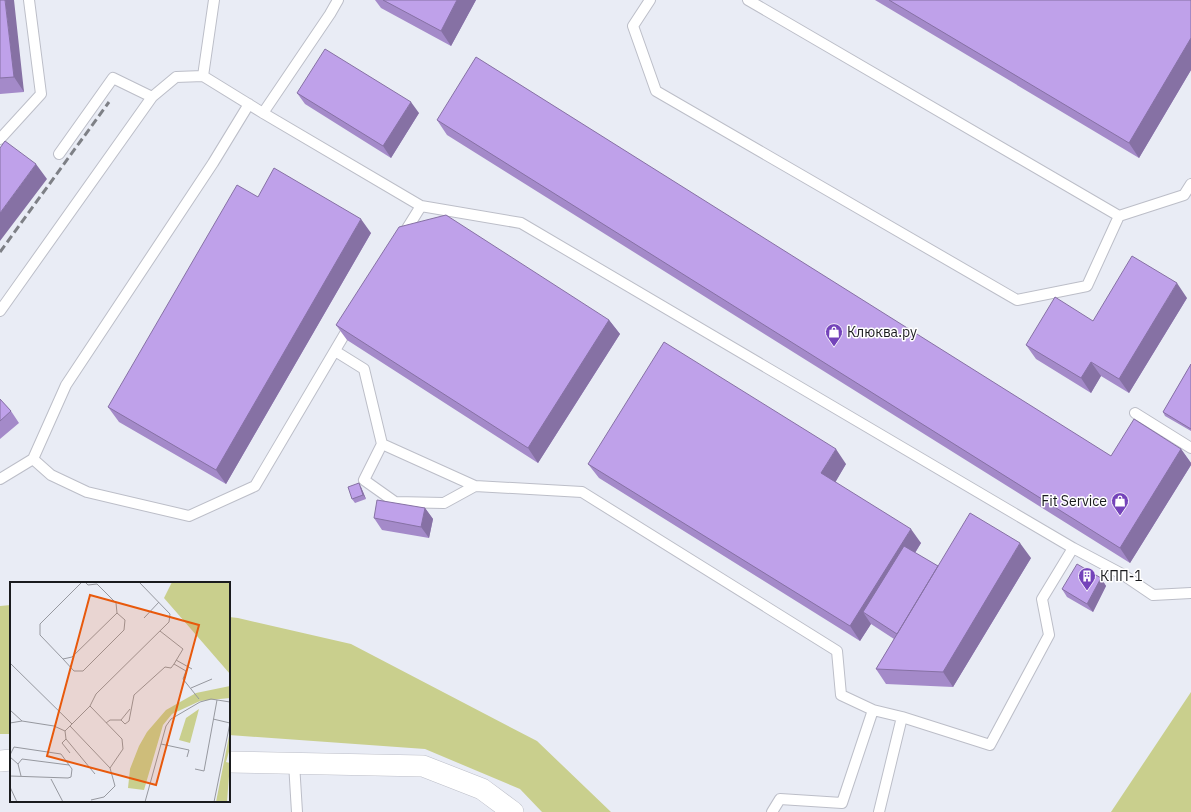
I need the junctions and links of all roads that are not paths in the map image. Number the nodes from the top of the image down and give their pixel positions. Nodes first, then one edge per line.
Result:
1 (29, 0) edge
2 (214, 0) edge
3 (338, 0) edge
4 (650, 0) edge
5 (748, 0) edge
6 (203, 76) junction
7 (152, 97) junction
8 (249, 104) junction
9 (263, 113) junction
10 (0, 139) edge
11 (59, 154) dead end
12 (1191, 184) edge
13 (421, 206) junction
14 (1120, 216) junction
15 (397, 245) edge
16 (0, 311) edge
17 (354, 318) edge
18 (335, 350) junction
19 (1135, 413) dead end
20 (382, 444) junction
21 (1191, 448) edge
22 (33, 459) junction
23 (0, 479) edge
24 (476, 486) junction
25 (1073, 548) junction
26 (1191, 593) edge
27 (873, 710) junction
28 (902, 717) junction
29 (10, 760) edge
30 (0, 761) edge
31 (230, 762) edge
32 (294, 764) junction
33 (297, 812) edge
34 (513, 812) edge
35 (772, 812) edge
36 (879, 812) edge

1 - 10 lane
2 - 6 lane
3 - 9 lane
4 - 14 lane
5 - 14 lane
6 - 7 lane
6 - 8 lane
7 - 11 lane
7 - 16 lane
8 - 9 lane
8 - 22 lane
9 - 13 lane
12 - 14 lane
13 - 15 lane
13 - 25 lane
17 - 18 lane
18 - 20 lane
18 - 22 lane
19 - 21 lane
20 - 24 lane
20 - 24 lane
22 - 23 lane
24 - 27 lane
25 - 26 lane
25 - 28 lane
27 - 28 lane
27 - 35 lane
28 - 36 lane
29 - 30 street
31 - 32 street
32 - 33 lane
32 - 34 street

